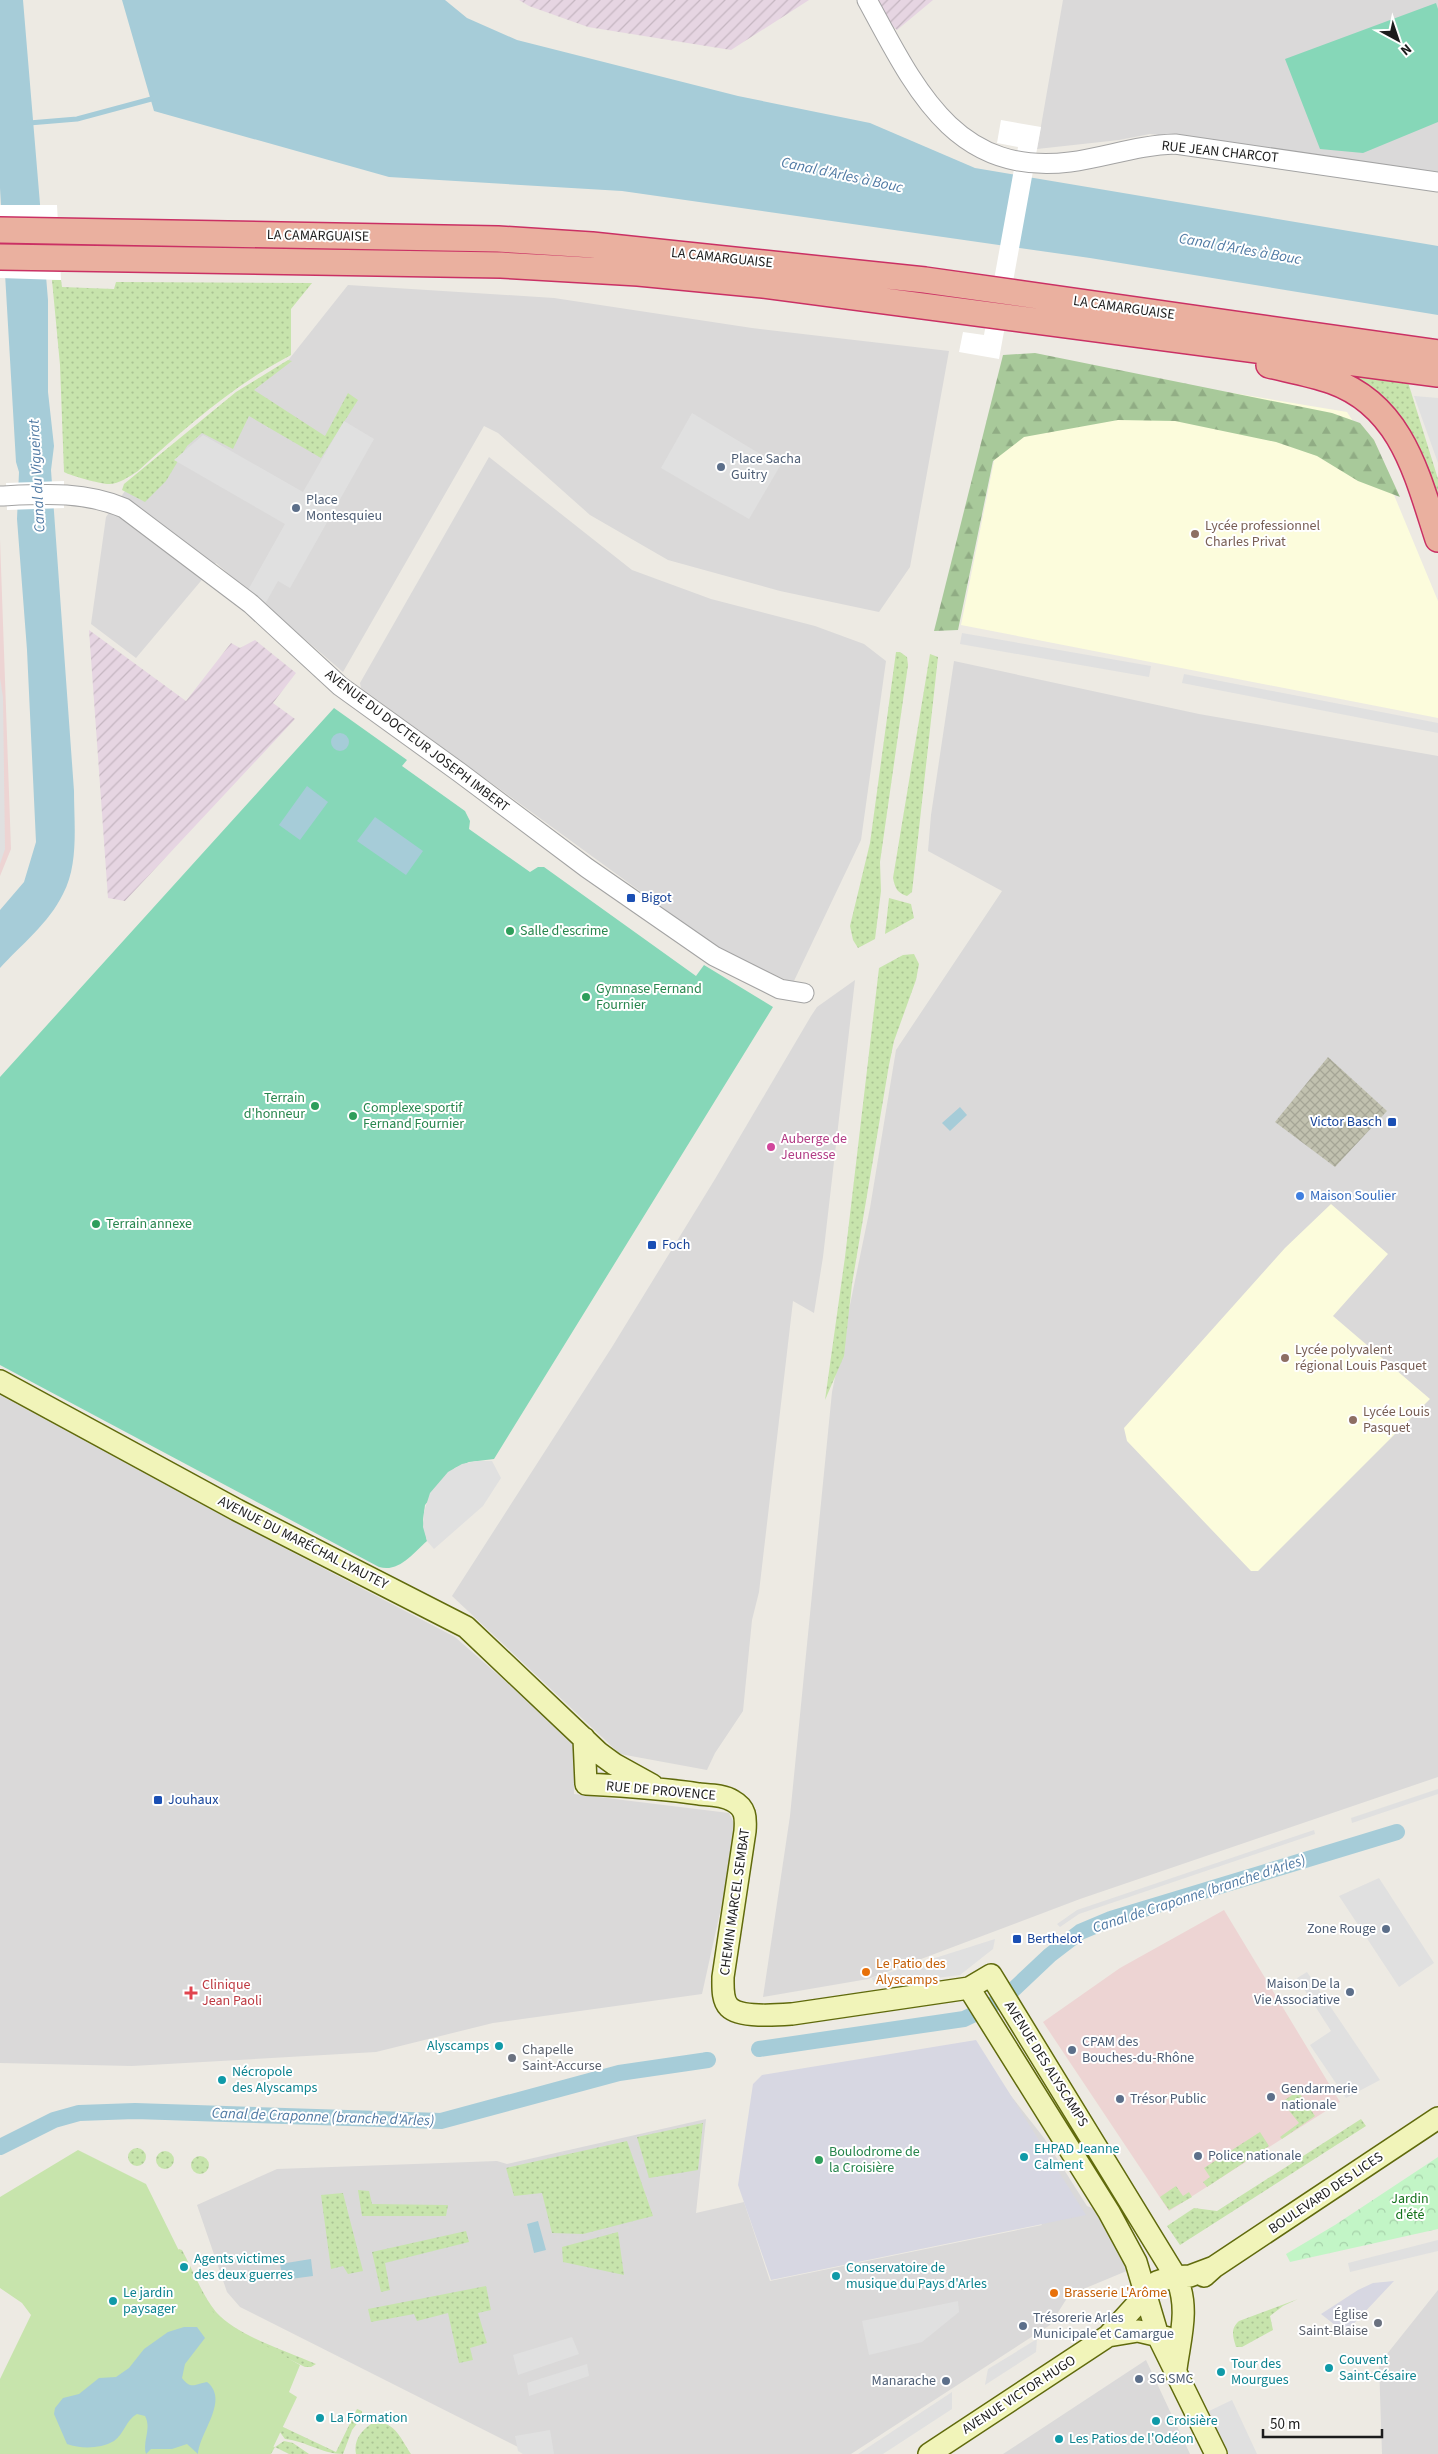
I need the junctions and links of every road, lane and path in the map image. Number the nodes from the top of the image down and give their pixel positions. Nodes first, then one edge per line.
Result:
1 (867, 0) edge
2 (1438, 182) edge
3 (0, 218) edge
4 (58, 226) junction
5 (0, 230) edge
6 (0, 257) edge
7 (61, 263) junction
8 (0, 268) edge
9 (1046, 322) junction
10 (1438, 353) edge
11 (1438, 374) edge
12 (2, 495) edge
13 (1438, 539) edge
14 (804, 993) dead end
15 (0, 1381) edge
16 (584, 1738) junction
17 (655, 1787) junction
18 (734, 1801) joint
19 (979, 2003) junction
20 (729, 2007) joint
21 (1438, 2118) edge
22 (1214, 2266) junction
23 (1176, 2277) junction
24 (1146, 2296) junction
25 (1184, 2298) junction
26 (1181, 2330) junction
27 (1108, 2336) junction
28 (1158, 2336) junction
29 (1176, 2369) junction
30 (929, 2454) edge
31 (1216, 2454) edge

1 - 2 street, RUE JEAN CHARCOT
3 - 4 highway
4 - 5 highway, LA CAMARGUAISE
4 - 10 highway, LA CAMARGUAISE
6 - 7 highway, LA CAMARGUAISE
7 - 8 highway
7 - 9 highway, LA CAMARGUAISE
9 - 11 highway, LA CAMARGUAISE
9 - 13 highway
12 - 14 street, AVENUE DU DOCTEUR JOSEPH IMBERT
15 - 16 main road, AVENUE DU MARÉCHAL LYAUTEY
16 - 17 main road, AVENUE DU MARÉCHAL LYAUTEY
16 - 17 main road, RUE DE PROVENCE
17 - 18 main road, RUE DE PROVENCE
18 - 20 main road, CHEMIN MARCEL SEMBAT
19 - 20 main road, AVENUE DES ALYSCAMPS
19 - 23 main road, AVENUE DES ALYSCAMPS
19 - 24 main road, AVENUE DES ALYSCAMPS
21 - 22 main road, BOULEVARD DES LICES
22 - 23 main road, BOULEVARD DES LICES
22 - 25 main road, BOULEVARD DES LICES
23 - 24 main road, BOULEVARD DES LICES
23 - 25 main road, AVENUE DES ALYSCAMPS
24 - 27 main road, AVENUE VICTOR HUGO
24 - 28 main road, AVENUE DES ALYSCAMPS
25 - 26 main road
26 - 28 main road
26 - 29 main road
27 - 28 main road, AVENUE VICTOR HUGO
27 - 30 main road, AVENUE VICTOR HUGO
28 - 29 main road, AVENUE DES ALYSCAMPS
29 - 31 main road, AVENUE DES ALYSCAMPS

